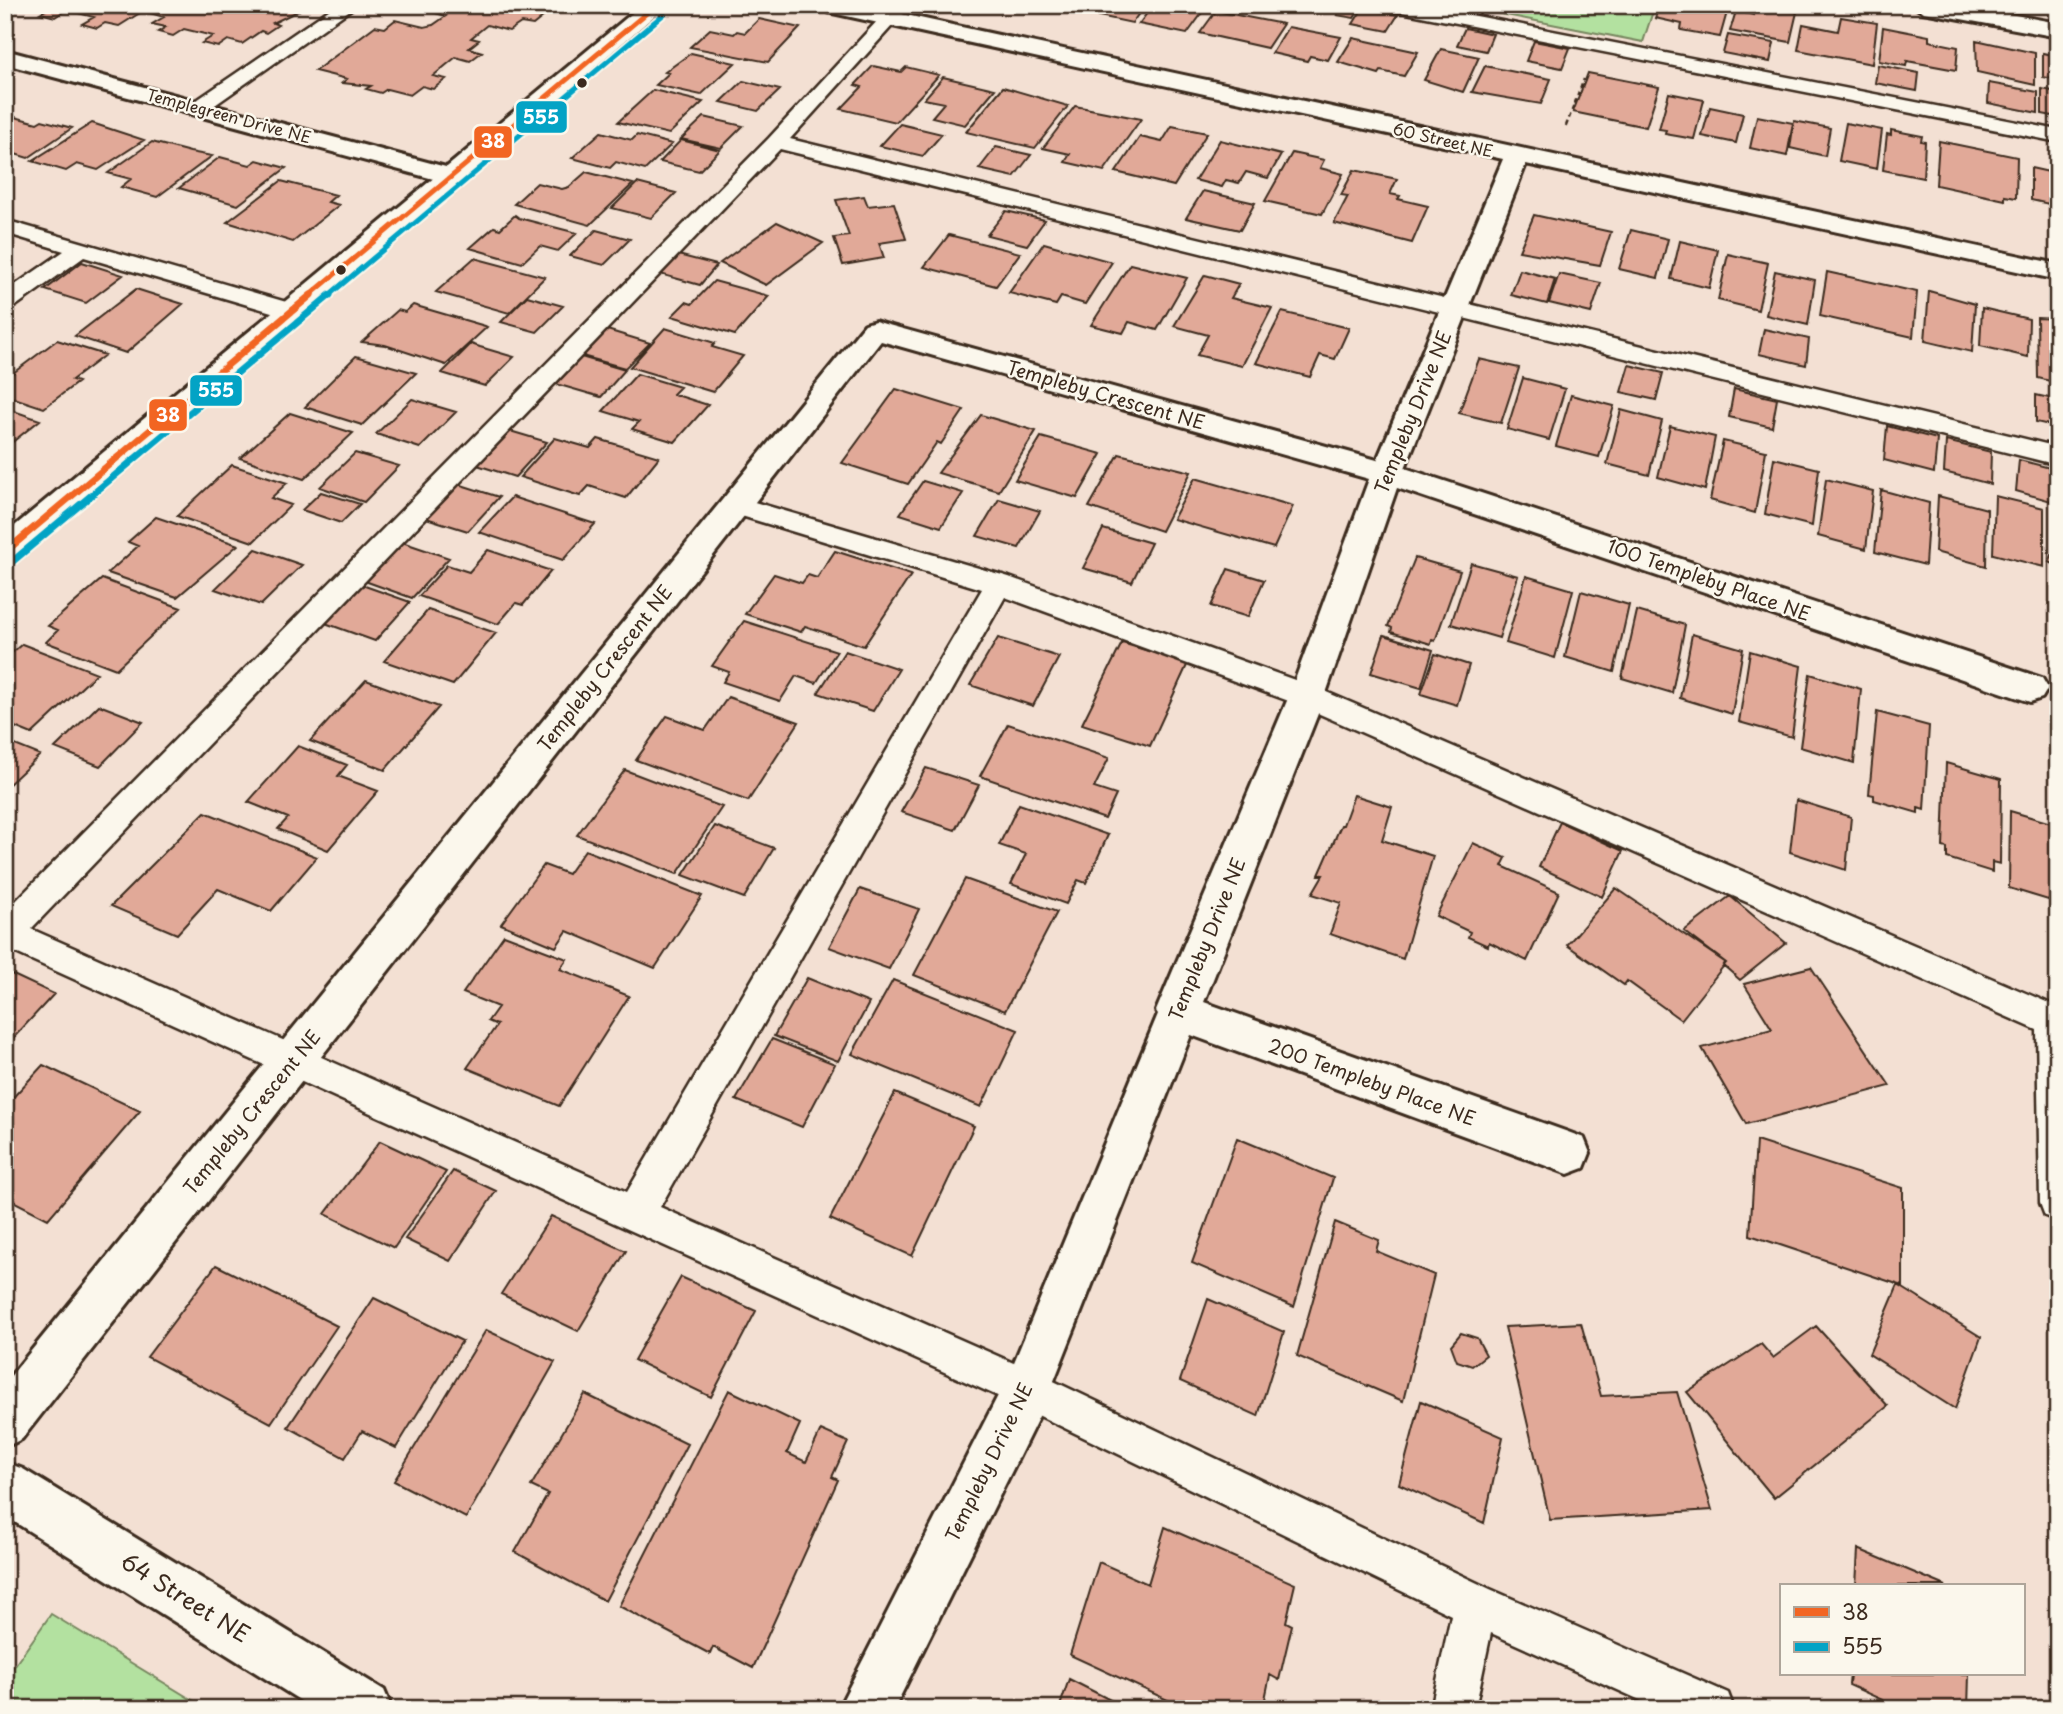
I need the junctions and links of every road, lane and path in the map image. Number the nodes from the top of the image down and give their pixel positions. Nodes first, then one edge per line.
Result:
1 (348, 5) edge
2 (656, 5) edge
3 (828, 5) edge
4 (1391, 5) edge
5 (1923, 5) edge
6 (897, 11) edge
7 (2058, 30) edge
8 (5, 57) edge
9 (198, 108) junction
10 (2058, 136) edge
11 (776, 142) junction
12 (1517, 156) junction
13 (452, 176) junction
14 (5, 226) edge
15 (81, 248) junction
16 (2058, 272) edge
17 (5, 303) edge
18 (1456, 308) junction
19 (292, 311) junction
20 (2058, 456) edge
21 (1387, 473) junction
22 (734, 505) junction
23 (5, 552) edge
24 (999, 584) junction
25 (2030, 688) dead end
26 (1307, 696) junction
27 (6, 933) edge
28 (1177, 1011) junction
29 (2056, 1023) edge
30 (293, 1061) junction
31 (1568, 1153) dead end
32 (2058, 1203) edge
33 (635, 1214) junction
34 (1027, 1389) junction
35 (5, 1422) edge
36 (5, 1487) edge
37 (1475, 1604) junction
38 (365, 1709) edge
39 (865, 1709) edge
40 (1453, 1709) edge
41 (1712, 1709) edge

1 - 9 lane
2 - 13 street
3 - 6 street, 60 Street NE
4 - 10 lane
5 - 7 street
6 - 11 lane
6 - 12 street, 60 Street NE
8 - 9 street, Templegreen Drive NE
9 - 13 street, Templegreen Drive NE
11 - 18 lane
11 - 27 lane
12 - 16 street, 60 Street NE
12 - 18 street, Templeby Drive NE
13 - 19 street
14 - 15 lane
15 - 17 lane
15 - 19 lane
18 - 20 lane
18 - 21 street, Templeby Drive NE
19 - 23 street
21 - 22 street, Templeby Crescent NE
21 - 25 street, 100 Templeby Place NE
21 - 26 street, Templeby Drive NE
22 - 24 lane
22 - 30 street, Templeby Crescent NE
24 - 26 lane
24 - 33 lane
26 - 28 street, Templeby Drive NE
26 - 29 lane
27 - 30 lane
28 - 31 street, 200 Templeby Place NE
28 - 34 street, Templeby Drive NE
29 - 32 lane
30 - 33 lane
30 - 35 street, Templeby Crescent NE
33 - 34 lane
34 - 37 lane
34 - 39 street, Templeby Drive NE
36 - 38 street, 64 Street NE
37 - 40 lane
37 - 41 lane

